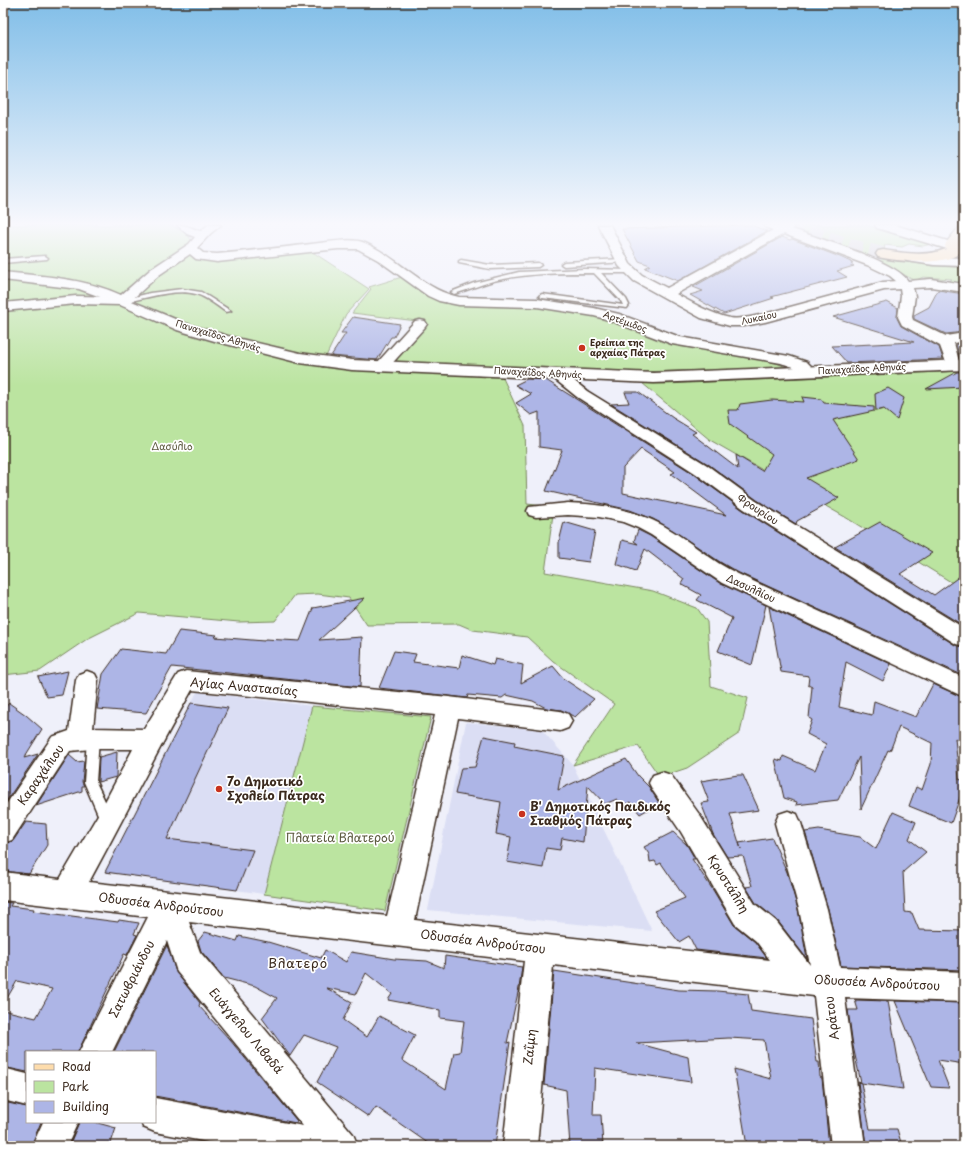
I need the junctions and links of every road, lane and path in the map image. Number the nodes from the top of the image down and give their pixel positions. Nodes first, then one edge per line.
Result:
1 (23, 279) edge
2 (147, 279) edge
3 (411, 279) edge
4 (492, 279) edge
5 (603, 279) edge
6 (639, 279) edge
7 (694, 279) edge
8 (900, 279) edge
9 (904, 284) junction
10 (964, 288) edge
11 (454, 292) dead end
12 (666, 294) junction
13 (542, 296) dead end
14 (122, 301) junction
15 (3, 307) edge
16 (228, 311) dead end
17 (420, 324) dead end
18 (964, 337) edge
19 (943, 341) junction
20 (958, 365) edge
21 (382, 366) junction
22 (810, 372) junction
23 (557, 374) junction
24 (536, 511) dead end
25 (964, 638) edge
26 (87, 680) dead end
27 (964, 688) edge
28 (449, 707) junction
29 (560, 721) dead end
30 (87, 739) junction
31 (150, 739) junction
32 (662, 784) dead end
33 (108, 822) junction
34 (788, 823) dead end
35 (3, 831) edge
36 (3, 886) edge
37 (67, 894) junction
38 (169, 906) junction
39 (398, 932) junction
40 (540, 949) junction
41 (815, 980) junction
42 (964, 987) edge
43 (96, 1051) edge
44 (3, 1084) edge
45 (26, 1090) edge
46 (156, 1115) edge
47 (61, 1123) edge
48 (50, 1146) edge
49 (319, 1146) edge
50 (341, 1146) edge
51 (520, 1146) edge
52 (848, 1146) edge

1 - 14 street
2 - 14 street
3 - 22 street, Αρτέμιδος
4 - 11 lane
5 - 13 lane
6 - 12 street, Λυκαίου
7 - 12 street
8 - 9 street
9 - 10 street, Λυκαίου
9 - 12 street, Λυκαίου
9 - 19 street
14 - 15 street, Παναχαΐδος Αθηνάς
14 - 16 lane
14 - 21 street, Παναχαΐδος Αθηνάς
17 - 21 street
18 - 19 street
19 - 20 street
20 - 22 street, Παναχαΐδος Αθηνάς
21 - 23 street, Παναχαΐδος Αθηνάς
22 - 23 street, Παναχαΐδος Αθηνάς
23 - 25 street, Φρουρίου
24 - 27 street, Δασυλλίου
26 - 30 street
28 - 29 street, Αγίας Αναστασίας
28 - 31 street, Αγίας Αναστασίας
28 - 39 street
30 - 31 street, Καραχάλιου
30 - 33 lane
30 - 35 street, Καραχάλιου
31 - 33 street, Αγίας Αναστασίας
32 - 41 street, Κρυστάλλη
33 - 37 street, Αγίας Αναστασίας
34 - 41 street, Αράτου
36 - 37 street, Οδυσσέα Ανδρούτσου
37 - 38 street, Οδυσσέα Ανδρούτσου
38 - 39 street, Οδυσσέα Ανδρούτσου
38 - 43 street, Σατωβριάνδου
38 - 50 street, Ευάγγελου Λιβαδά
39 - 40 street, Οδυσσέα Ανδρούτσου
40 - 41 street, Οδυσσέα Ανδρούτσου
40 - 51 street, Ζαΐμη
41 - 42 street, Οδυσσέα Ανδρούτσου
41 - 52 street, Αράτου
44 - 45 street
46 - 49 street
47 - 48 street

